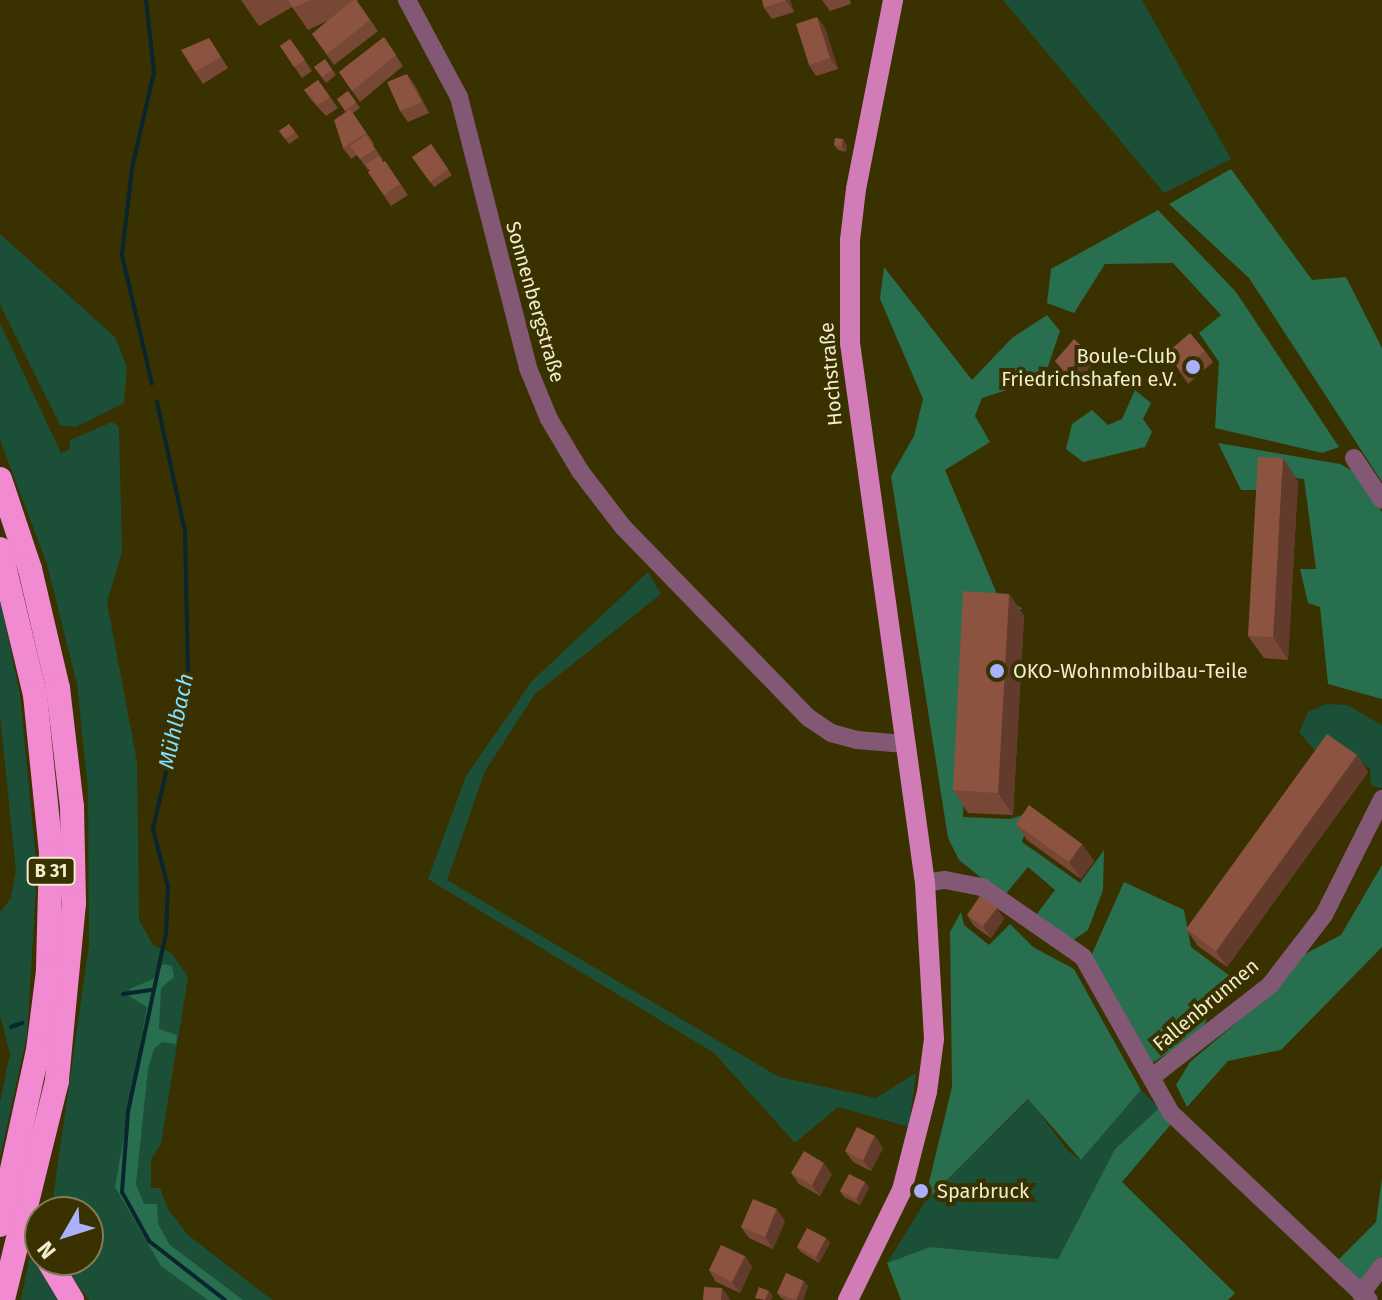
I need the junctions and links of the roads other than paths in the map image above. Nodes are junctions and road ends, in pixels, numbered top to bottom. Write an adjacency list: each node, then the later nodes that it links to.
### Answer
1 (407, 0): 7 (street, Sonnenbergstraße)
2 (893, 0): 7 (main road, Hochstraße)
3 (1354, 458): 5 (street)
4 (0, 479): 11 (highway, B 31)
5 (1382, 500)
6 (0, 549): 13 (highway, B 31)
7 (905, 744): 9 (main road)
8 (1382, 799): 10 (street, Fallenbrunnen)
9 (925, 883): 10 (street, Fallenbrunnen); 19 (main road)
10 (1152, 1077): 16 (street, Fallenbrunnen)
11 (48, 1127): 12 (highway); 17 (highway, B 31)
12 (42, 1196)
13 (0, 1225)
14 (1382, 1266): 16 (street, Fallenbrunnen)
15 (58, 1276): 18 (highway)
16 (1365, 1297)
17 (3, 1300)
18 (72, 1300)
19 (848, 1300)

